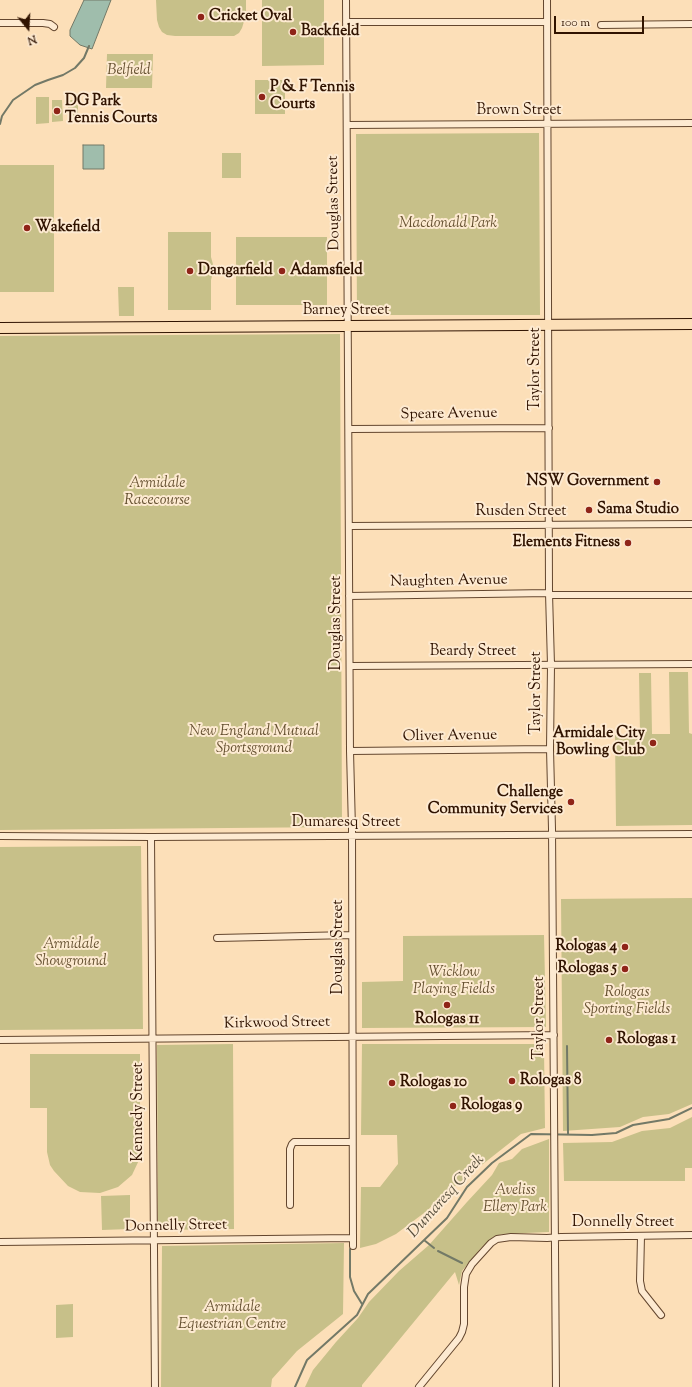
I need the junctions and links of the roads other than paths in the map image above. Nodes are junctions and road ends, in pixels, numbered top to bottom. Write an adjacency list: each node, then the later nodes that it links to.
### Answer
1 (346, 0): 3 (street, Douglas Street)
2 (547, 0): 4 (street, Taylor Street)
3 (346, 22): 4 (street); 11 (street, Douglas Street)
4 (547, 22): 10 (street, Taylor Street)
5 (0, 23): 8 (street)
6 (692, 24): 7 (street)
7 (602, 25)
8 (54, 27)
9 (692, 123): 10 (street, Brown Street)
10 (548, 124): 11 (street, Brown Street); 12 (street, Taylor Street)
11 (347, 125): 14 (street, Douglas Street)
12 (549, 324): 13 (main road, Barney Street); 14 (main road, Barney Street); 16 (street, Taylor Street)
13 (692, 324)
14 (348, 326): 15 (main road, Barney Street); 17 (street, Douglas Street)
15 (0, 328)
16 (549, 428): 17 (street, Speare Avenue); 19 (street, Taylor Street)
17 (349, 429): 20 (street, Douglas Street)
18 (692, 524): 19 (street, Rusden Street)
19 (549, 525): 20 (street, Rusden Street); 21 (street, Taylor Street)
20 (349, 526): 23 (street, Douglas Street)
21 (549, 594): 22 (street, Naughten Avenue); 23 (street, Naughten Avenue); 25 (street, Taylor Street)
22 (692, 595)
23 (350, 596): 26 (street, Douglas Street)
24 (692, 664): 25 (street, Beardy Street)
25 (551, 665): 26 (street, Beardy Street); 27 (street, Taylor Street)
26 (350, 666): 28 (street, Douglas Street)
27 (550, 750): 28 (street, Oliver Avenue); 30 (street, Taylor Street)
28 (350, 751): 32 (street, Douglas Street)
29 (692, 834): 30 (street, Dumaresq Street)
30 (552, 835): 32 (street, Dumaresq Street); 36 (street, Taylor Street)
31 (0, 836): 33 (street, Dumaresq Street)
32 (352, 836): 33 (street, Dumaresq Street); 34 (street, Douglas Street)
33 (151, 837): 38 (street, Kennedy Street)
34 (351, 935): 35 (street); 37 (street, Douglas Street)
35 (217, 938)
36 (554, 1035): 37 (street, Kirkwood Street); 44 (street, Taylor Street)
37 (353, 1036): 38 (street, Kirkwood Street); 40 (street, Douglas Street)
38 (152, 1038): 39 (street, Kirkwood Street); 46 (street, Kennedy Street)
39 (0, 1040)
40 (352, 1142): 41 (street); 45 (street, Douglas Street)
41 (290, 1205)
42 (641, 1236): 43 (street, Donnelly Street); 44 (street, Donnelly Street); 49 (street)
43 (692, 1236)
44 (555, 1237): 51 (street, Donnelly Street); 52 (street, Taylor Street)
45 (353, 1238): 46 (street, Donnelly Street); 48 (street, Douglas Street)
46 (153, 1240): 47 (street, Donnelly Street); 50 (street, Kennedy Street)
47 (0, 1242)
48 (353, 1246)
49 (661, 1315)
50 (155, 1387)
51 (419, 1387)
52 (556, 1387)

